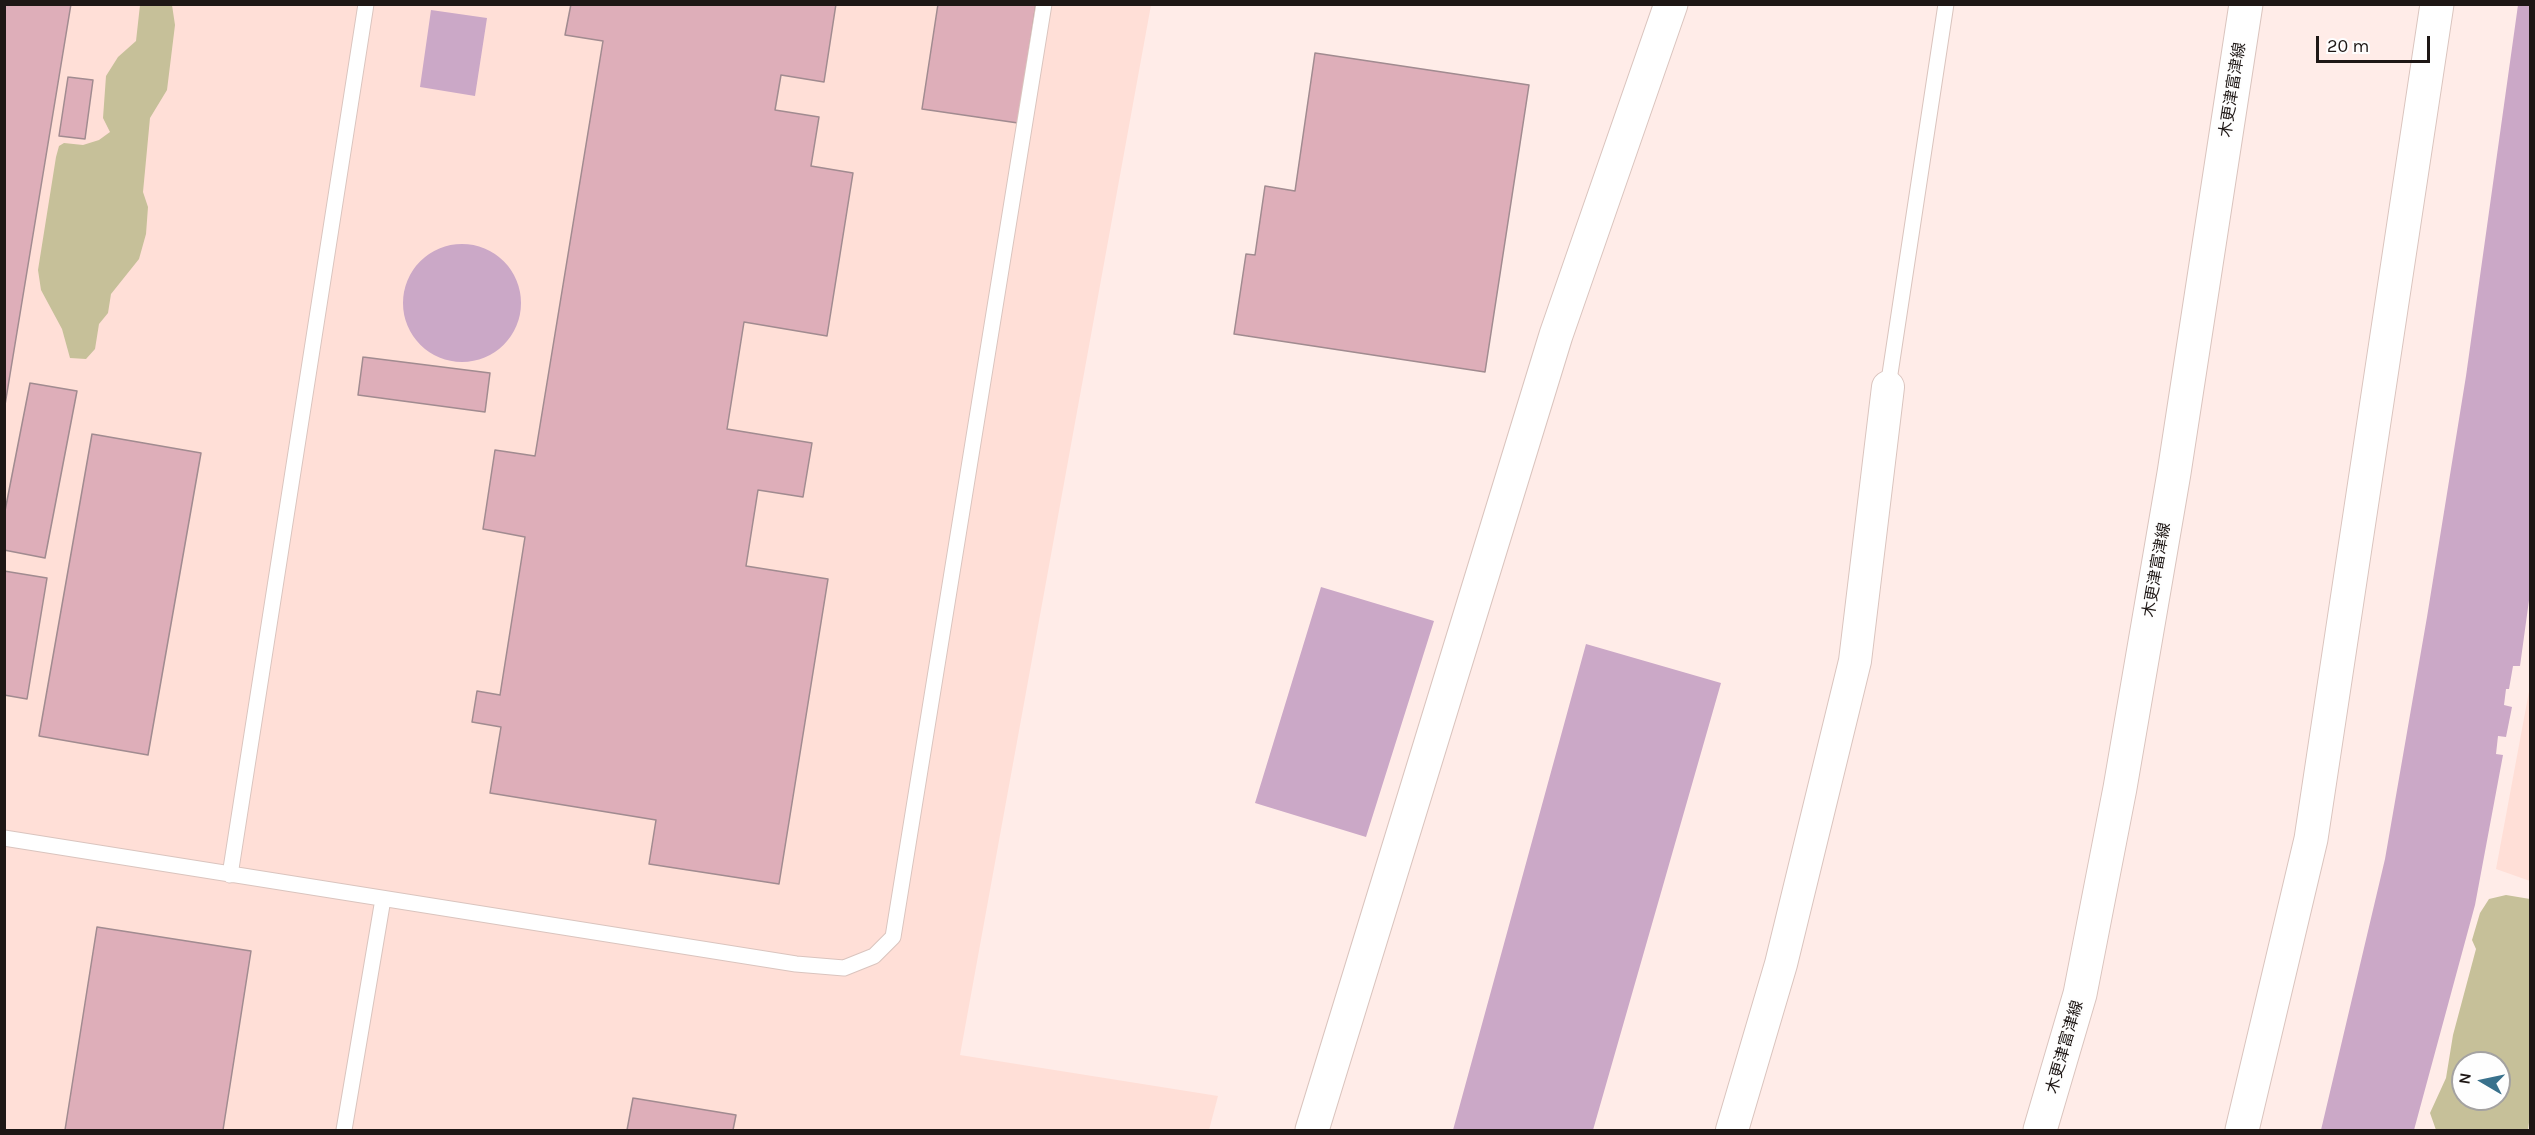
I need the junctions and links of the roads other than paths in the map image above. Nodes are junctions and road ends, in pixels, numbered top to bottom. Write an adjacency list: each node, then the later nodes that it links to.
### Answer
1 (366, 4): 9 (lane)
2 (1044, 4): 10 (lane)
3 (1671, 4): 12 (main road)
4 (1946, 4): 7 (lane)
5 (2246, 4): 14 (main road, 木更津富津線)
6 (2437, 4): 15 (main road)
7 (1888, 387): 13 (street)
8 (4, 838): 9 (lane)
9 (230, 875): 10 (lane)
10 (383, 899): 11 (lane)
11 (344, 1131)
12 (1312, 1131)
13 (1732, 1131)
14 (2040, 1131)
15 (2242, 1131)

